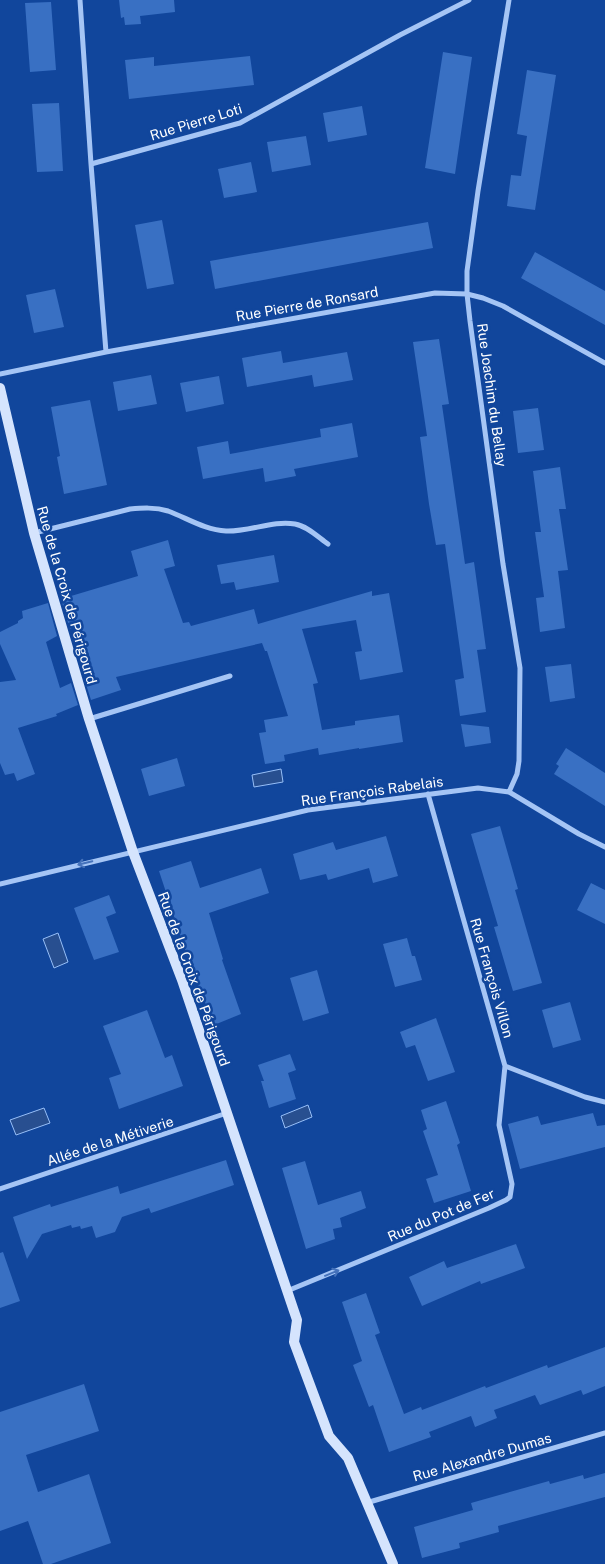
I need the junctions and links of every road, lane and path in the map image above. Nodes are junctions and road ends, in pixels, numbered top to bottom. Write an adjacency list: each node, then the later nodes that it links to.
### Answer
1 (80, 0): 4 (street)
2 (469, 0): 4 (street, Rue Pierre Loti)
3 (509, 0): 5 (street, Rue Joachim du Bellay)
4 (91, 164): 6 (street)
5 (467, 294): 6 (street, Rue Pierre de Ronsard); 7 (street, Rue Pierre de Ronsard); 14 (street, Rue Joachim du Bellay)
6 (106, 352): 8 (street, Rue Pierre de Ronsard)
7 (605, 363)
8 (0, 374)
9 (0, 388): 10 (street, Rue de la Croix de Périgourd)
10 (34, 533): 11 (street); 13 (street, Rue de la Croix de Périgourd)
11 (328, 544)
12 (230, 676): 13 (street)
13 (89, 719): 17 (street, Rue de la Croix de Périgourd)
14 (509, 792): 15 (street, Rue François Rabelais); 16 (street, Rue François Rabelais)
15 (428, 794): 17 (street, Rue François Rabelais); 19 (street, Rue François Villon)
16 (605, 847)
17 (133, 852): 18 (street, Rue François Rabelais, one-way to 18); 21 (street, Rue de la Croix de Périgourd)
18 (0, 884)
19 (505, 1066): 20 (street); 23 (street, Rue du Pot de Fer, one-way to 19)
20 (605, 1102)
21 (228, 1113): 22 (street, Allée de la Métiverie); 23 (street, Rue de la Croix de Périgourd)
22 (0, 1189)
23 (286, 1291): 25 (street, Rue de la Croix de Périgourd)
24 (605, 1433): 25 (street, Rue Alexandre Dumas)
25 (366, 1502): 26 (street, Rue de la Croix de Périgourd)
26 (393, 1564)

